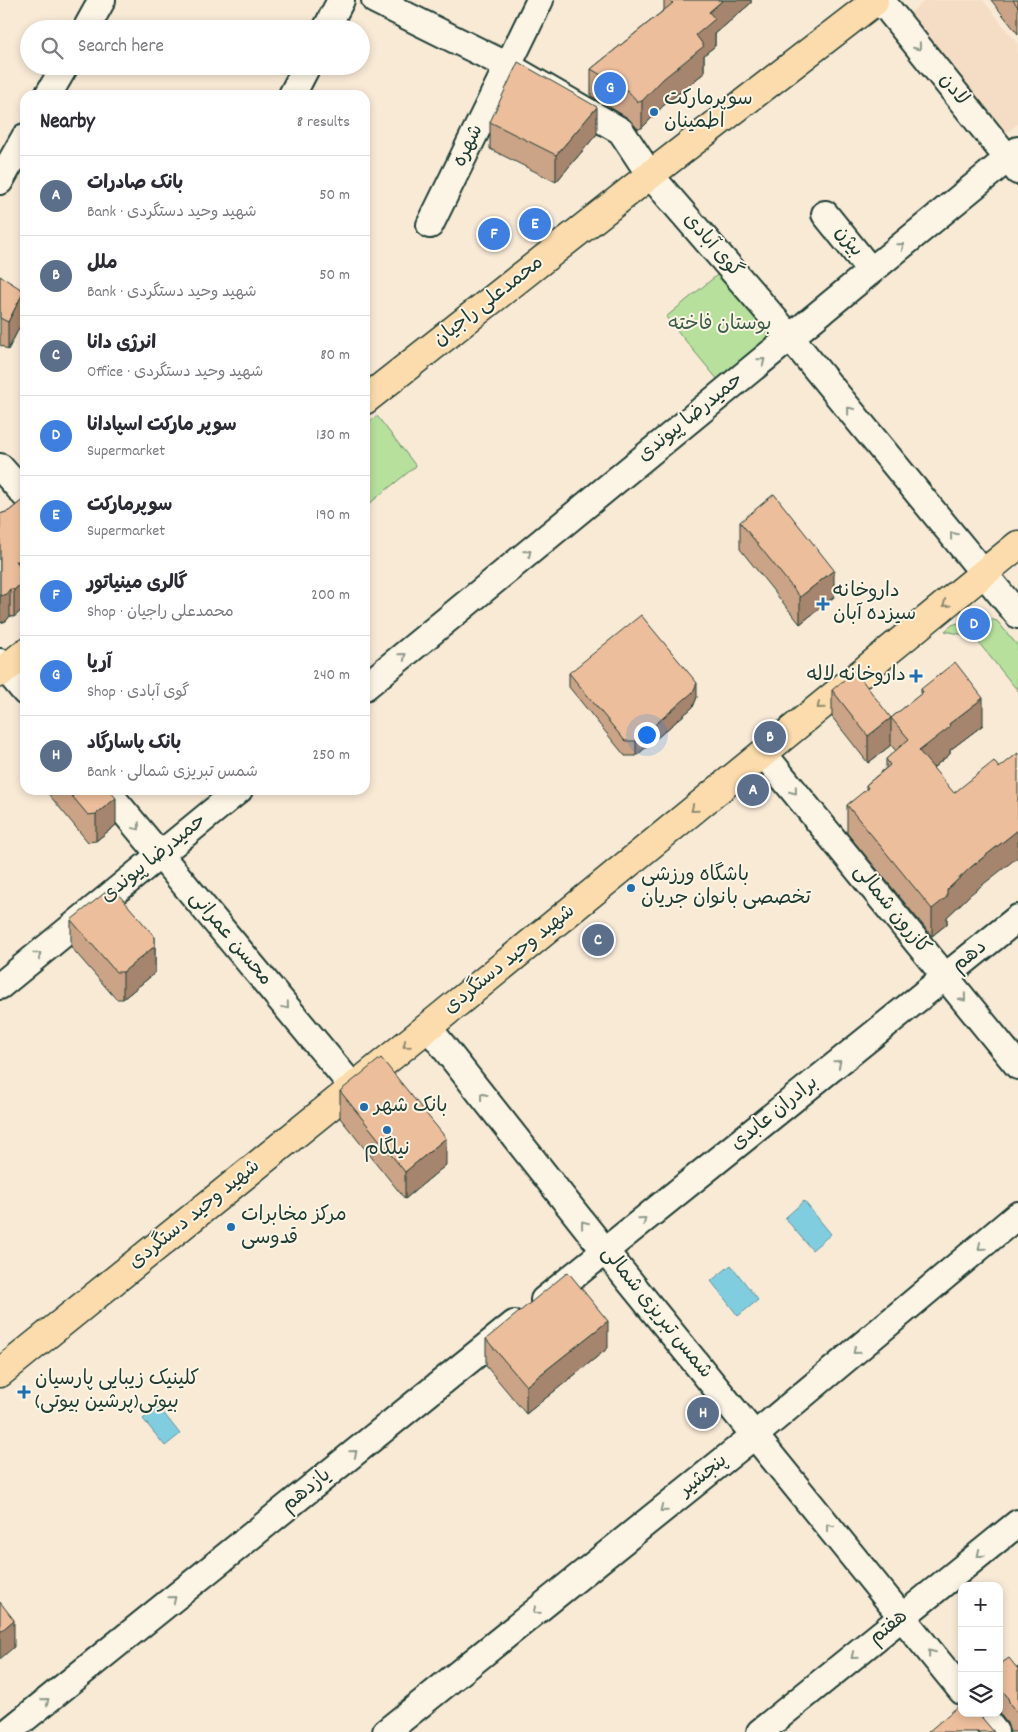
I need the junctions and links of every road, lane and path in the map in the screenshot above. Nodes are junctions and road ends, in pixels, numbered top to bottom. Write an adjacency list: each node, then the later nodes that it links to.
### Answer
1 (102, 0): 6 (street)
2 (341, 0): 7 (street)
3 (375, 0): 8 (street, گوی آبادی)
4 (540, 0): 8 (street, شهره)
5 (880, 2): 14 (street, لادن, one-way to 14); 15 (main road, محمدعلی راجیان)
6 (91, 20)
7 (331, 20)
8 (508, 66): 15 (street, گوی آبادی); 18 (street, شهره)
9 (60, 75): 11 (street)
10 (302, 75): 12 (street)
11 (51, 90)
12 (295, 90)
13 (20, 146): 16 (street)
14 (1014, 160): 19 (street, حمیدرضا پیوندی, one-way to 14)
15 (645, 168): 20 (street, گوی آبادی); 21 (main road, محمدعلی راجیان); 22 (main road, محمدعلی راجیان)
16 (0, 181)
17 (825, 214): 19 (street, بیژن)
18 (430, 225)
19 (871, 271): 20 (street, حمیدرضا پیوندی)
20 (790, 337): 26 (street, گوی آبادی, one-way to 20); 28 (street, حمیدرضا پیوندی, one-way to 20)
21 (370, 380)
22 (370, 396)
23 (0, 467): 24 (street)
24 (20, 504)
25 (1018, 545): 26 (main road, شهید وحید دستگردی)
26 (984, 573): 27 (street, گوی آبادی); 29 (main road, شهید وحید دستگردی, one-way to 29)
27 (1018, 615)
28 (370, 683)
29 (763, 753): 34 (street, کازرون شمالی, one-way to 34); 36 (main road, شهید وحید دستگردی, one-way to 36)
30 (110, 795): 32 (street, محسن عمرانی, one-way to 32)
31 (233, 795): 32 (street, حمیدرضا پیوندی)
32 (160, 855): 35 (street, حمیدرضا پیوندی, one-way to 32); 38 (street, محسن عمرانی, one-way to 38)
33 (1018, 918): 34 (street, دهم)
34 (945, 977): 37 (street, کازرون شمالی, one-way to 37); 40 (street, برادران عابدی, one-way to 34)
35 (0, 986)
36 (428, 1026): 38 (main road, شهید وحید دستگردی, one-way to 38); 40 (street, شمس تبریزی شمالی, one-way to 36)
37 (1018, 1066)
38 (353, 1087): 41 (main road, شهید وحید دستگردی)
39 (1018, 1215): 42 (street, پنجشیر, one-way to 42)
40 (605, 1251): 42 (street, شمس تبریزی شمالی); 47 (street, یازدهم, one-way to 40)
41 (4, 1363)
42 (755, 1435): 44 (street, شمس تبریزی شمالی, one-way to 42); 48 (street, پنجشیر, one-way to 48)
43 (1018, 1523): 44 (street, هفتم, one-way to 44)
44 (902, 1617): 45 (street, شمس تبریزی شمالی, one-way to 44); 49 (street, هفتم, one-way to 49)
45 (958, 1686)
46 (983, 1717): 50 (street)
47 (8, 1732)
48 (386, 1732)
49 (760, 1732)
50 (995, 1732)

